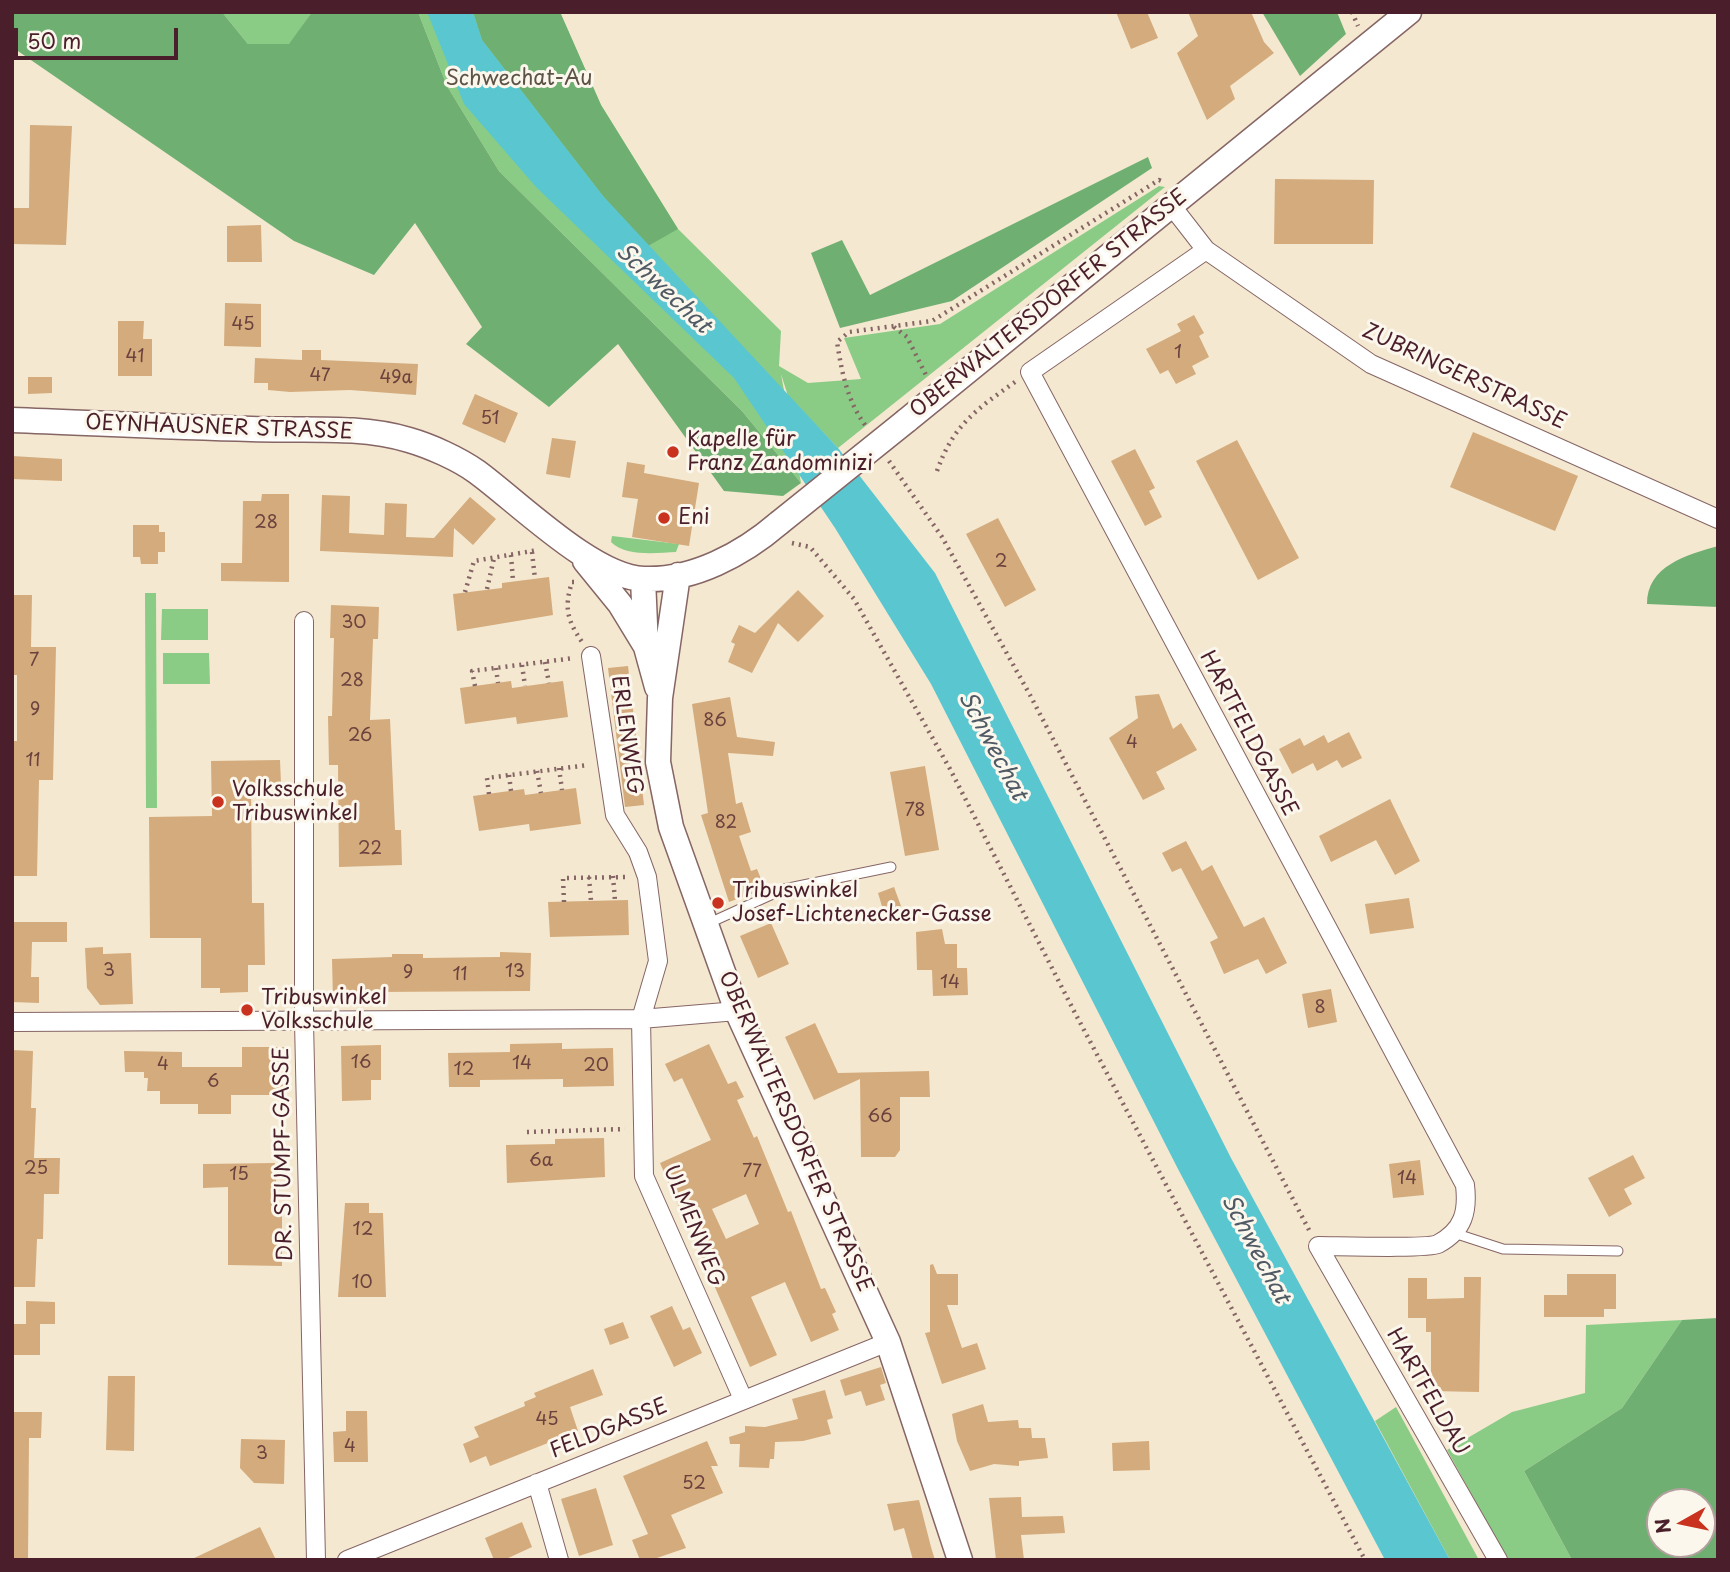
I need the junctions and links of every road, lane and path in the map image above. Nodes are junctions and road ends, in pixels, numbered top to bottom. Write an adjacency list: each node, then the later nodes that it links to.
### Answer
1 (1409, 12): 2 (street, OBERWALTERSDORFER STRASSE)
2 (1190, 190): 3 (street, OBERWALTERSDORFER STRASSE); 5 (path)
3 (1171, 205): 4 (street); 7 (street, OBERWALTERSDORFER STRASSE)
4 (1206, 250): 6 (street); 12 (street, ZUBRINGERSTRASSE)
5 (893, 327): 7 (path); 9 (path)
6 (1030, 372): 11 (path); 58 (street, HARTFELDGASSE)
7 (933, 398): 13 (street, OBERWALTERSDORFER STRASSE, bridge)
8 (12, 420): 14 (street, OEYNHAUSNER STRASSE)
9 (866, 427)
10 (881, 449): 59 (path)
11 (937, 471)
12 (1718, 519)
13 (774, 528): 18 (street, OBERWALTERSDORFER STRASSE); 68 (path)
14 (573, 547): 15 (path); 20 (street, OEYNHAUSNER STRASSE); 26 (street)
15 (532, 551): 16 (path); 19 (path)
16 (510, 555): 17 (path); 21 (path)
17 (494, 558): 23 (path); 24 (path)
18 (678, 575): 20 (street, OEYNHAUSNER STRASSE); 35 (street)
19 (535, 579)
20 (643, 579): 26 (street)
21 (513, 581)
22 (576, 583): 27 (path)
23 (487, 589)
24 (465, 592)
25 (304, 621): 55 (street, DR. STUMPF-GASSE)
26 (646, 647): 35 (street)
27 (591, 656): 28 (path); 36 (street, ERLENWEG)
28 (545, 662): 29 (path); 32 (path)
29 (522, 665): 30 (path); 34 (path)
30 (496, 668): 31 (path); 33 (path)
31 (498, 683)
32 (549, 683)
33 (475, 686)
34 (525, 686)
35 (660, 698): 51 (street, OBERWALTERSDORFER STRASSE)
36 (607, 762): 37 (path); 47 (street, ERLENWEG)
37 (559, 768): 38 (path); 40 (path)
38 (537, 771): 39 (path); 42 (path)
39 (509, 775): 41 (path); 43 (path)
40 (562, 790)
41 (511, 791)
42 (541, 793)
43 (489, 794)
44 (891, 867): 51 (lane)
45 (613, 876): 46 (path); 47 (path); 49 (path)
46 (589, 877): 48 (path); 50 (path)
47 (647, 877): 53 (street, ERLENWEG)
48 (591, 901)
49 (615, 901)
50 (564, 902)
51 (707, 924): 52 (street, OBERWALTERSDORFER STRASSE)
52 (737, 1011): 53 (street); 61 (street, OBERWALTERSDORFER STRASSE)
53 (641, 1020): 55 (street); 56 (street, ULMENWEG)
54 (12, 1022): 55 (street)
55 (304, 1022): 64 (street, DR. STUMPF-GASSE)
56 (643, 1129): 57 (path); 62 (street, ULMENWEG)
57 (527, 1132)
58 (1454, 1233): 59 (street); 60 (lane)
59 (1318, 1247): 69 (street, HARTFELDAU)
60 (1618, 1251)
61 (888, 1342): 62 (street, FELDGASSE); 67 (street, OBERWALTERSDORFER STRASSE)
62 (743, 1399): 63 (street, FELDGASSE)
63 (537, 1483): 65 (street, FELDGASSE); 66 (street)
64 (316, 1560)
65 (347, 1560)
66 (559, 1560)
67 (960, 1560)
68 (1365, 1560)
69 (1498, 1560)

